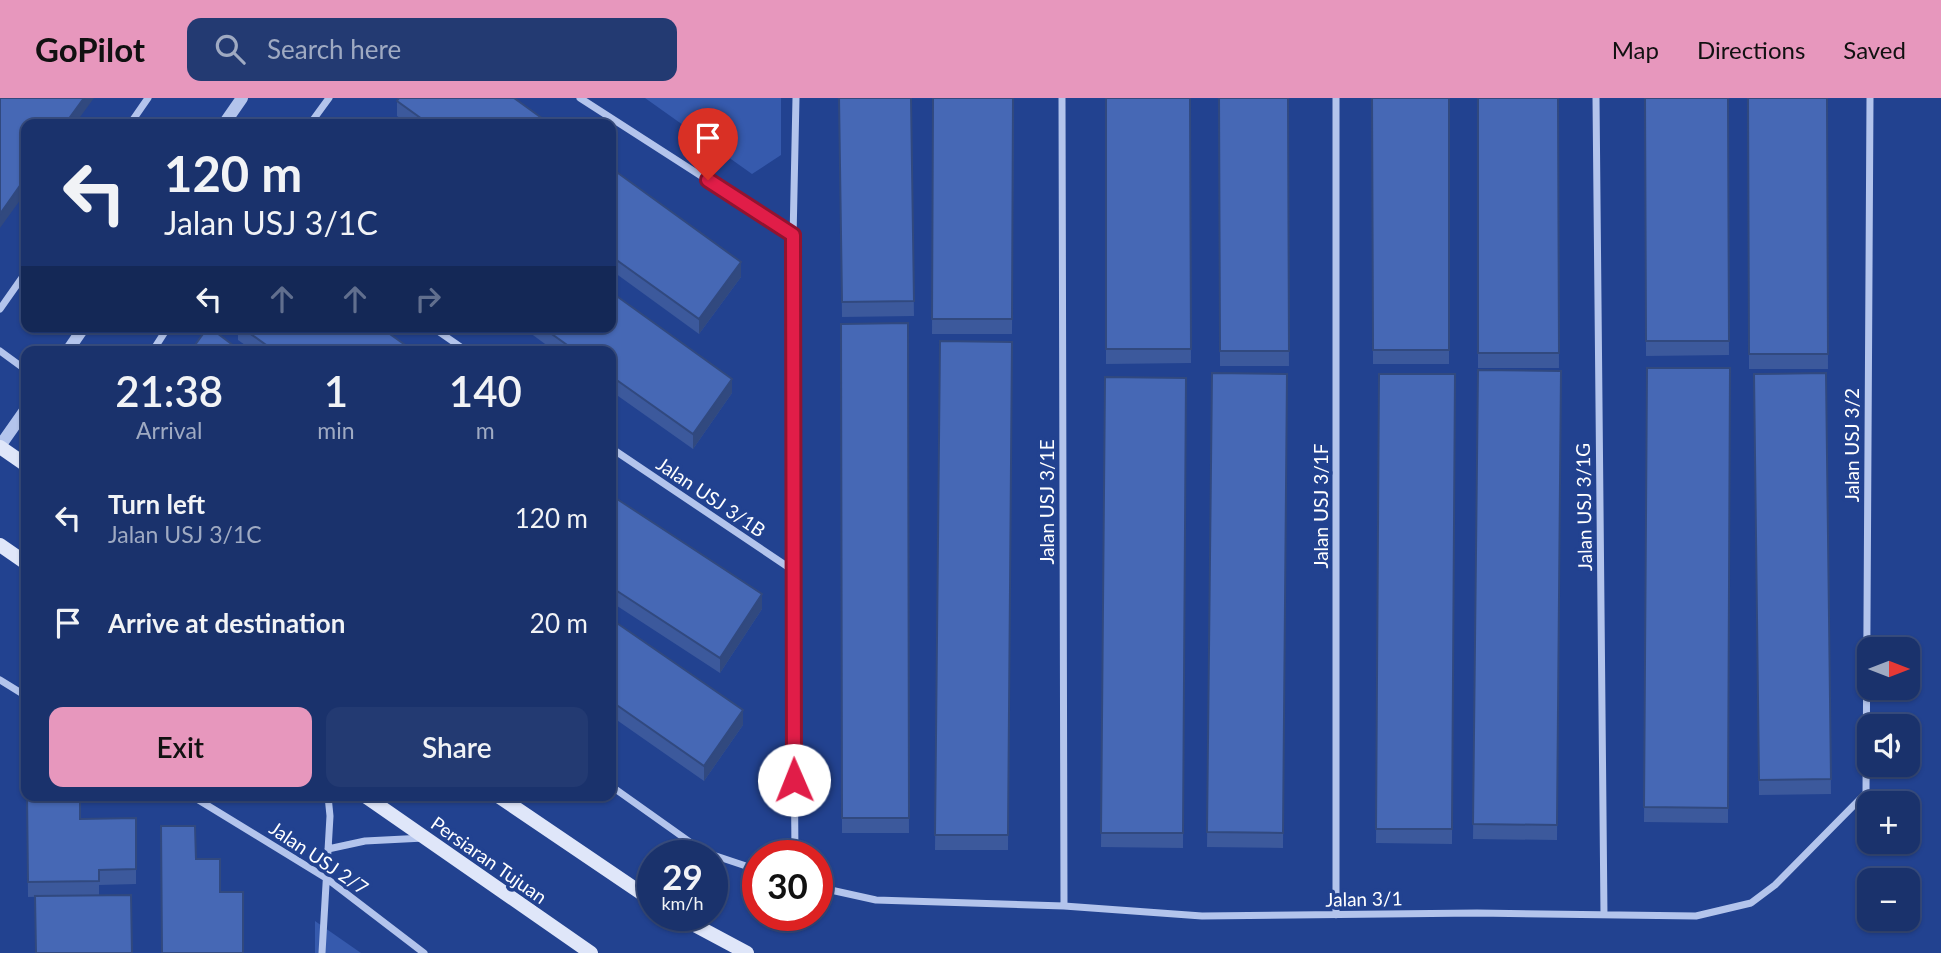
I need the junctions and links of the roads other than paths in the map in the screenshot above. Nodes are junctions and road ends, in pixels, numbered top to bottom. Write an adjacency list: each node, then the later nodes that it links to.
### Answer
1 (148, 98): 10 (street)
2 (242, 98): 11 (street)
3 (329, 98): 12 (street)
4 (580, 98): 13 (street)
5 (796, 98): 15 (street)
6 (1062, 98): 45 (street, Jalan USJ 3/1E)
7 (1336, 98): 46 (street, Jalan USJ 3/1F)
8 (1596, 98): 47 (street, Jalan USJ 3/1G)
9 (1870, 98): 32 (street, Jalan USJ 3/2)
10 (133, 119)
11 (227, 119)
12 (314, 119)
13 (613, 119)
14 (616, 121): 15 (street)
15 (793, 235): 28 (street)
16 (21, 279): 17 (street)
17 (0, 309)
18 (441, 333): 19 (street)
19 (459, 346)
20 (0, 351): 21 (street)
21 (21, 366)
22 (21, 417): 23 (street)
23 (0, 447): 25 (main road)
24 (616, 451): 28 (street, Jalan USJ 3/1B)
25 (21, 462)
26 (0, 545): 27 (main road)
27 (21, 560)
28 (793, 571): 39 (street)
29 (0, 680): 30 (street)
30 (21, 693)
31 (616, 790): 41 (street)
32 (1866, 791)
33 (200, 801): 42 (street, Jalan USJ 2/7)
34 (328, 801): 40 (street)
35 (372, 801): 38 (main road, Persiaran Tujuan)
36 (505, 801): 43 (main road)
37 (1857, 802): 47 (street, Jalan 3/1)
38 (425, 838): 40 (street); 51 (main road, Persiaran Tujuan)
39 (795, 840)
40 (328, 849): 42 (street)
41 (742, 865)
42 (326, 878): 49 (street); 50 (street, Jalan USJ 2/7)
43 (637, 890)
44 (833, 891): 45 (street, Jalan 3/1)
45 (1064, 906): 46 (street, Jalan 3/1)
46 (1336, 915): 47 (street, Jalan 3/1)
47 (1604, 915)
48 (706, 931): 52 (main road)
49 (322, 953)
50 (424, 953)
51 (591, 953)
52 (747, 953)

